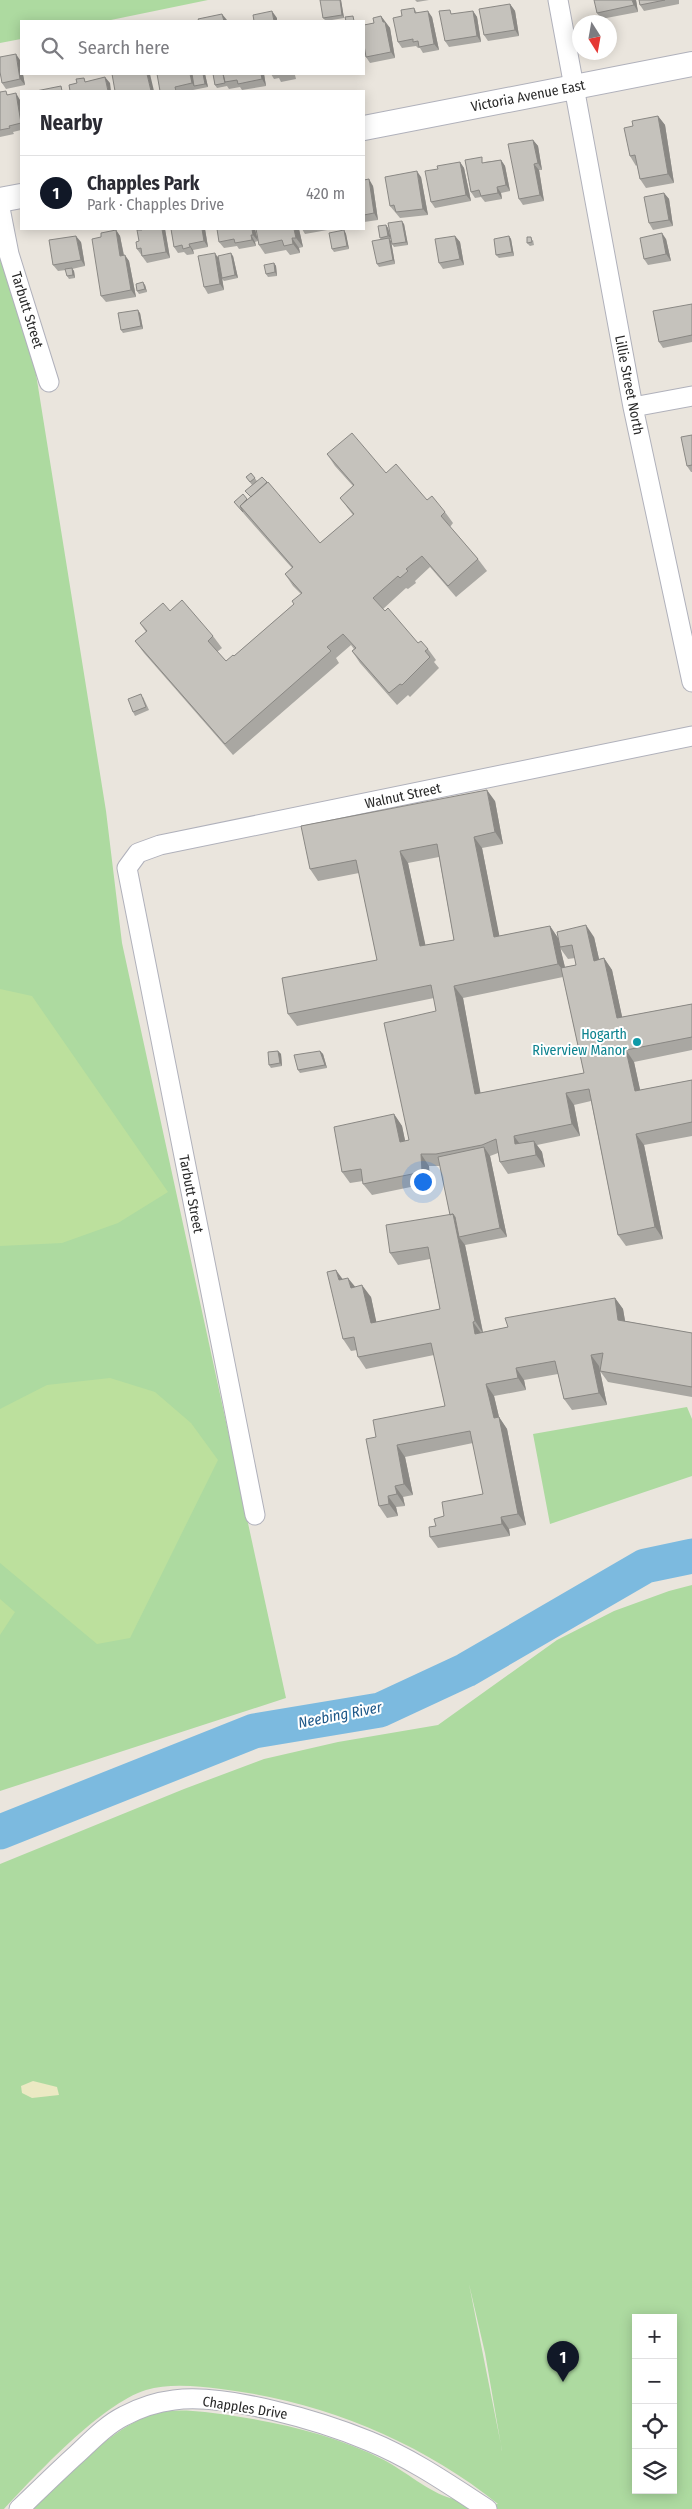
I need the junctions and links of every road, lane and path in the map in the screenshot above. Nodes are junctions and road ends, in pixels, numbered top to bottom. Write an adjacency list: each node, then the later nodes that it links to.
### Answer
1 (558, 0): 3 (street, Lillie Street North)
2 (692, 64): 3 (street, Victoria Avenue East)
3 (574, 87): 4 (street, Victoria Avenue East); 10 (street, Lillie Street North)
4 (365, 128)
5 (20, 196): 6 (street)
6 (0, 200)
7 (0, 208): 8 (street, Tarbutt Street)
8 (49, 382)
9 (692, 396): 10 (street)
10 (633, 407): 11 (street, Lillie Street North)
11 (692, 682)
12 (692, 736): 13 (street, Walnut Street)
13 (128, 874): 14 (street, Tarbutt Street)
14 (255, 1515)
15 (19, 2509): 16 (street, Chapples Drive)
16 (488, 2509)

